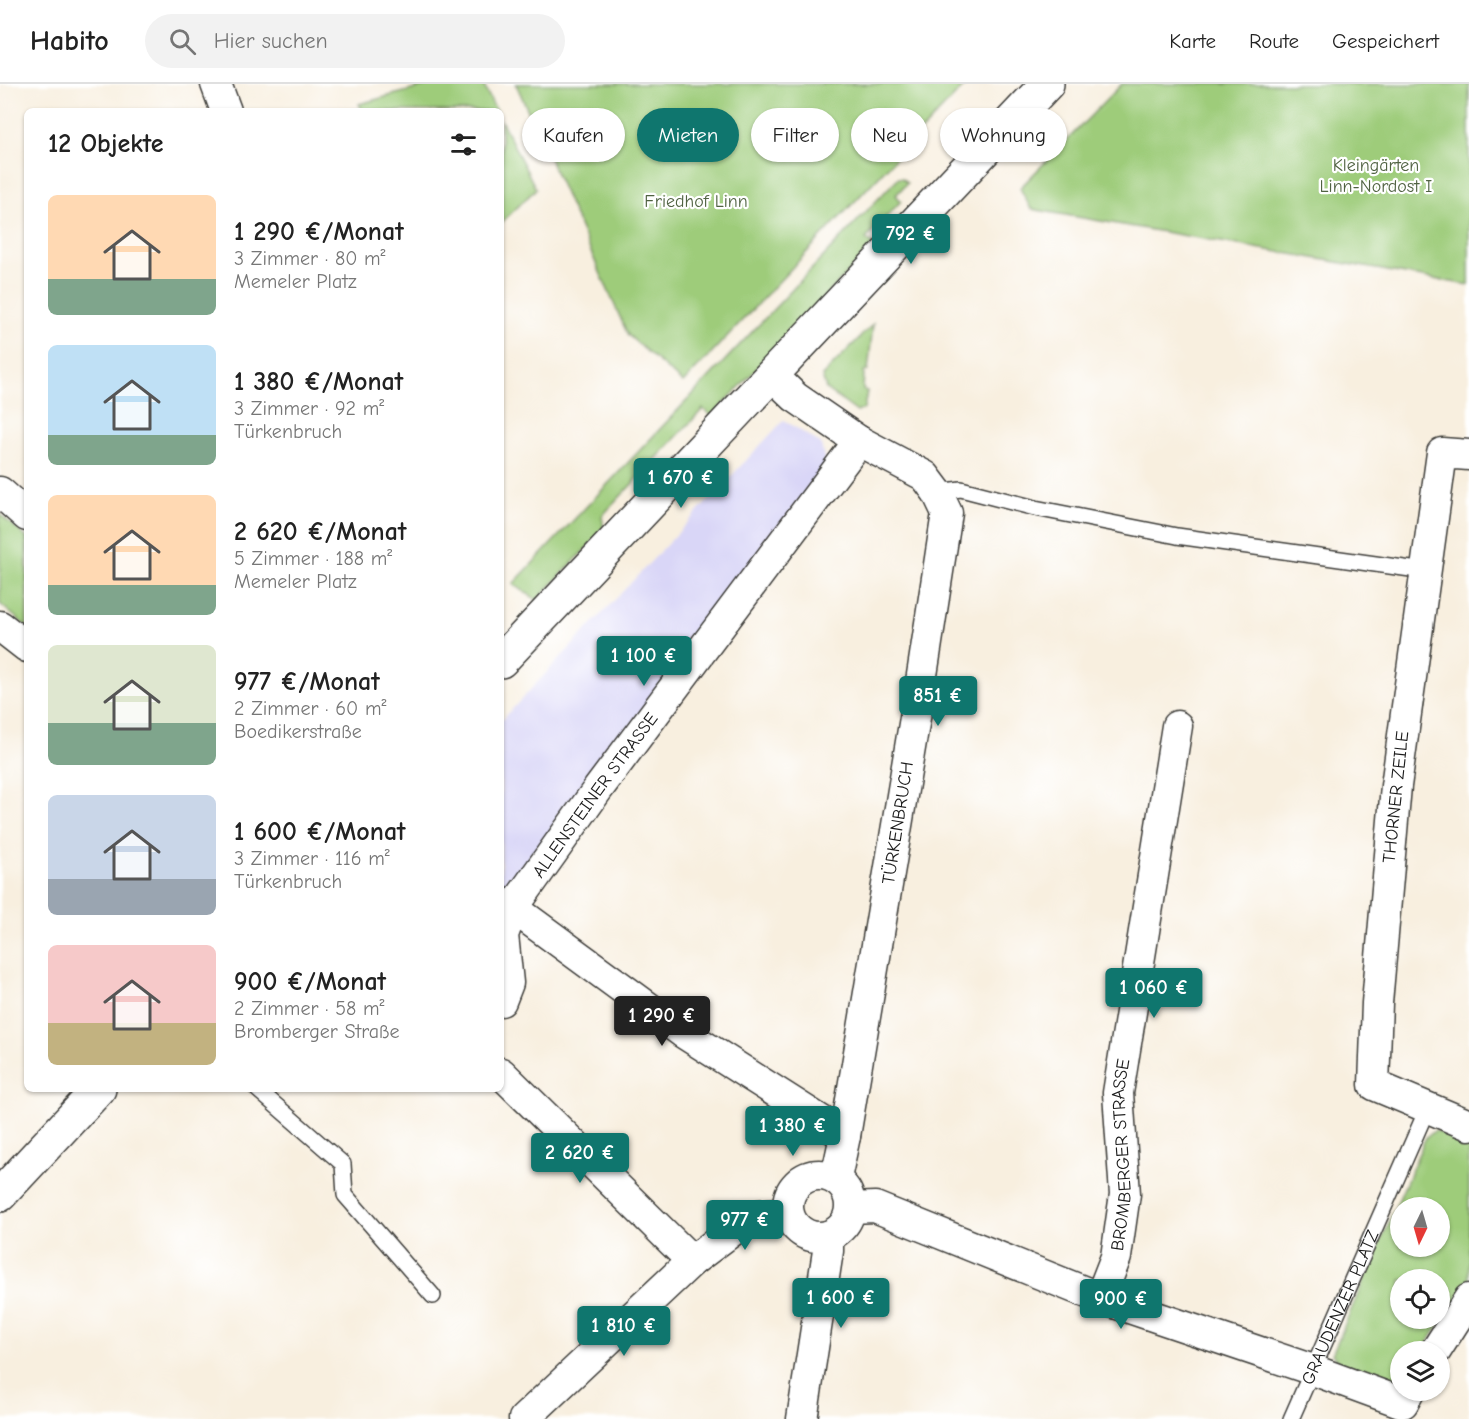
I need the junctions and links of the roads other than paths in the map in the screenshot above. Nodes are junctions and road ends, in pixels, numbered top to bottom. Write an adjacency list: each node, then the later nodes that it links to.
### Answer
1 (216, 84): 3 (street)
2 (1047, 84): 4 (street)
3 (225, 108)
4 (772, 375): 5 (street, TÜRKENBRUCH); 13 (street)
5 (859, 441): 8 (street, TÜRKENBRUCH); 15 (street, ALLENSTEINER STRASSE)
6 (1456, 454): 10 (street, THORNER ZEILE)
7 (0, 492): 9 (street)
8 (937, 492): 10 (lane); 24 (street, TÜRKENBRUCH)
9 (24, 513)
10 (1425, 571): 22 (street, THORNER ZEILE)
11 (0, 626): 12 (street)
12 (24, 645)
13 (504, 658)
14 (1177, 726): 32 (street, BROMBERGER STRASSE)
15 (513, 908): 16 (street, ALLENSTEINER STRASSE); 24 (street)
16 (504, 932)
17 (504, 958): 18 (street, ALLENSTEINER STRASSE)
18 (504, 993)
19 (504, 1076): 30 (street)
20 (96, 1092): 26 (street)
21 (260, 1092): 31 (lane)
22 (1428, 1107): 23 (street); 35 (lane, GRAUDENZER PLATZ)
23 (1469, 1125)
24 (845, 1136): 25 (street, TÜRKENBRUCH)
25 (836, 1179): 27 (street); 28 (street)
26 (0, 1195)
27 (851, 1208): 29 (street); 32 (street)
28 (788, 1212): 29 (street); 30 (street)
29 (828, 1236): 38 (street)
30 (692, 1261): 37 (street)
31 (433, 1296)
32 (1100, 1298): 35 (street)
33 (1469, 1299): 34 (street)
34 (1442, 1341)
35 (1313, 1370): 36 (street); 39 (lane, GRAUDENZER PLATZ)
36 (1390, 1392)
37 (524, 1419)
38 (802, 1419)
39 (1291, 1419)

